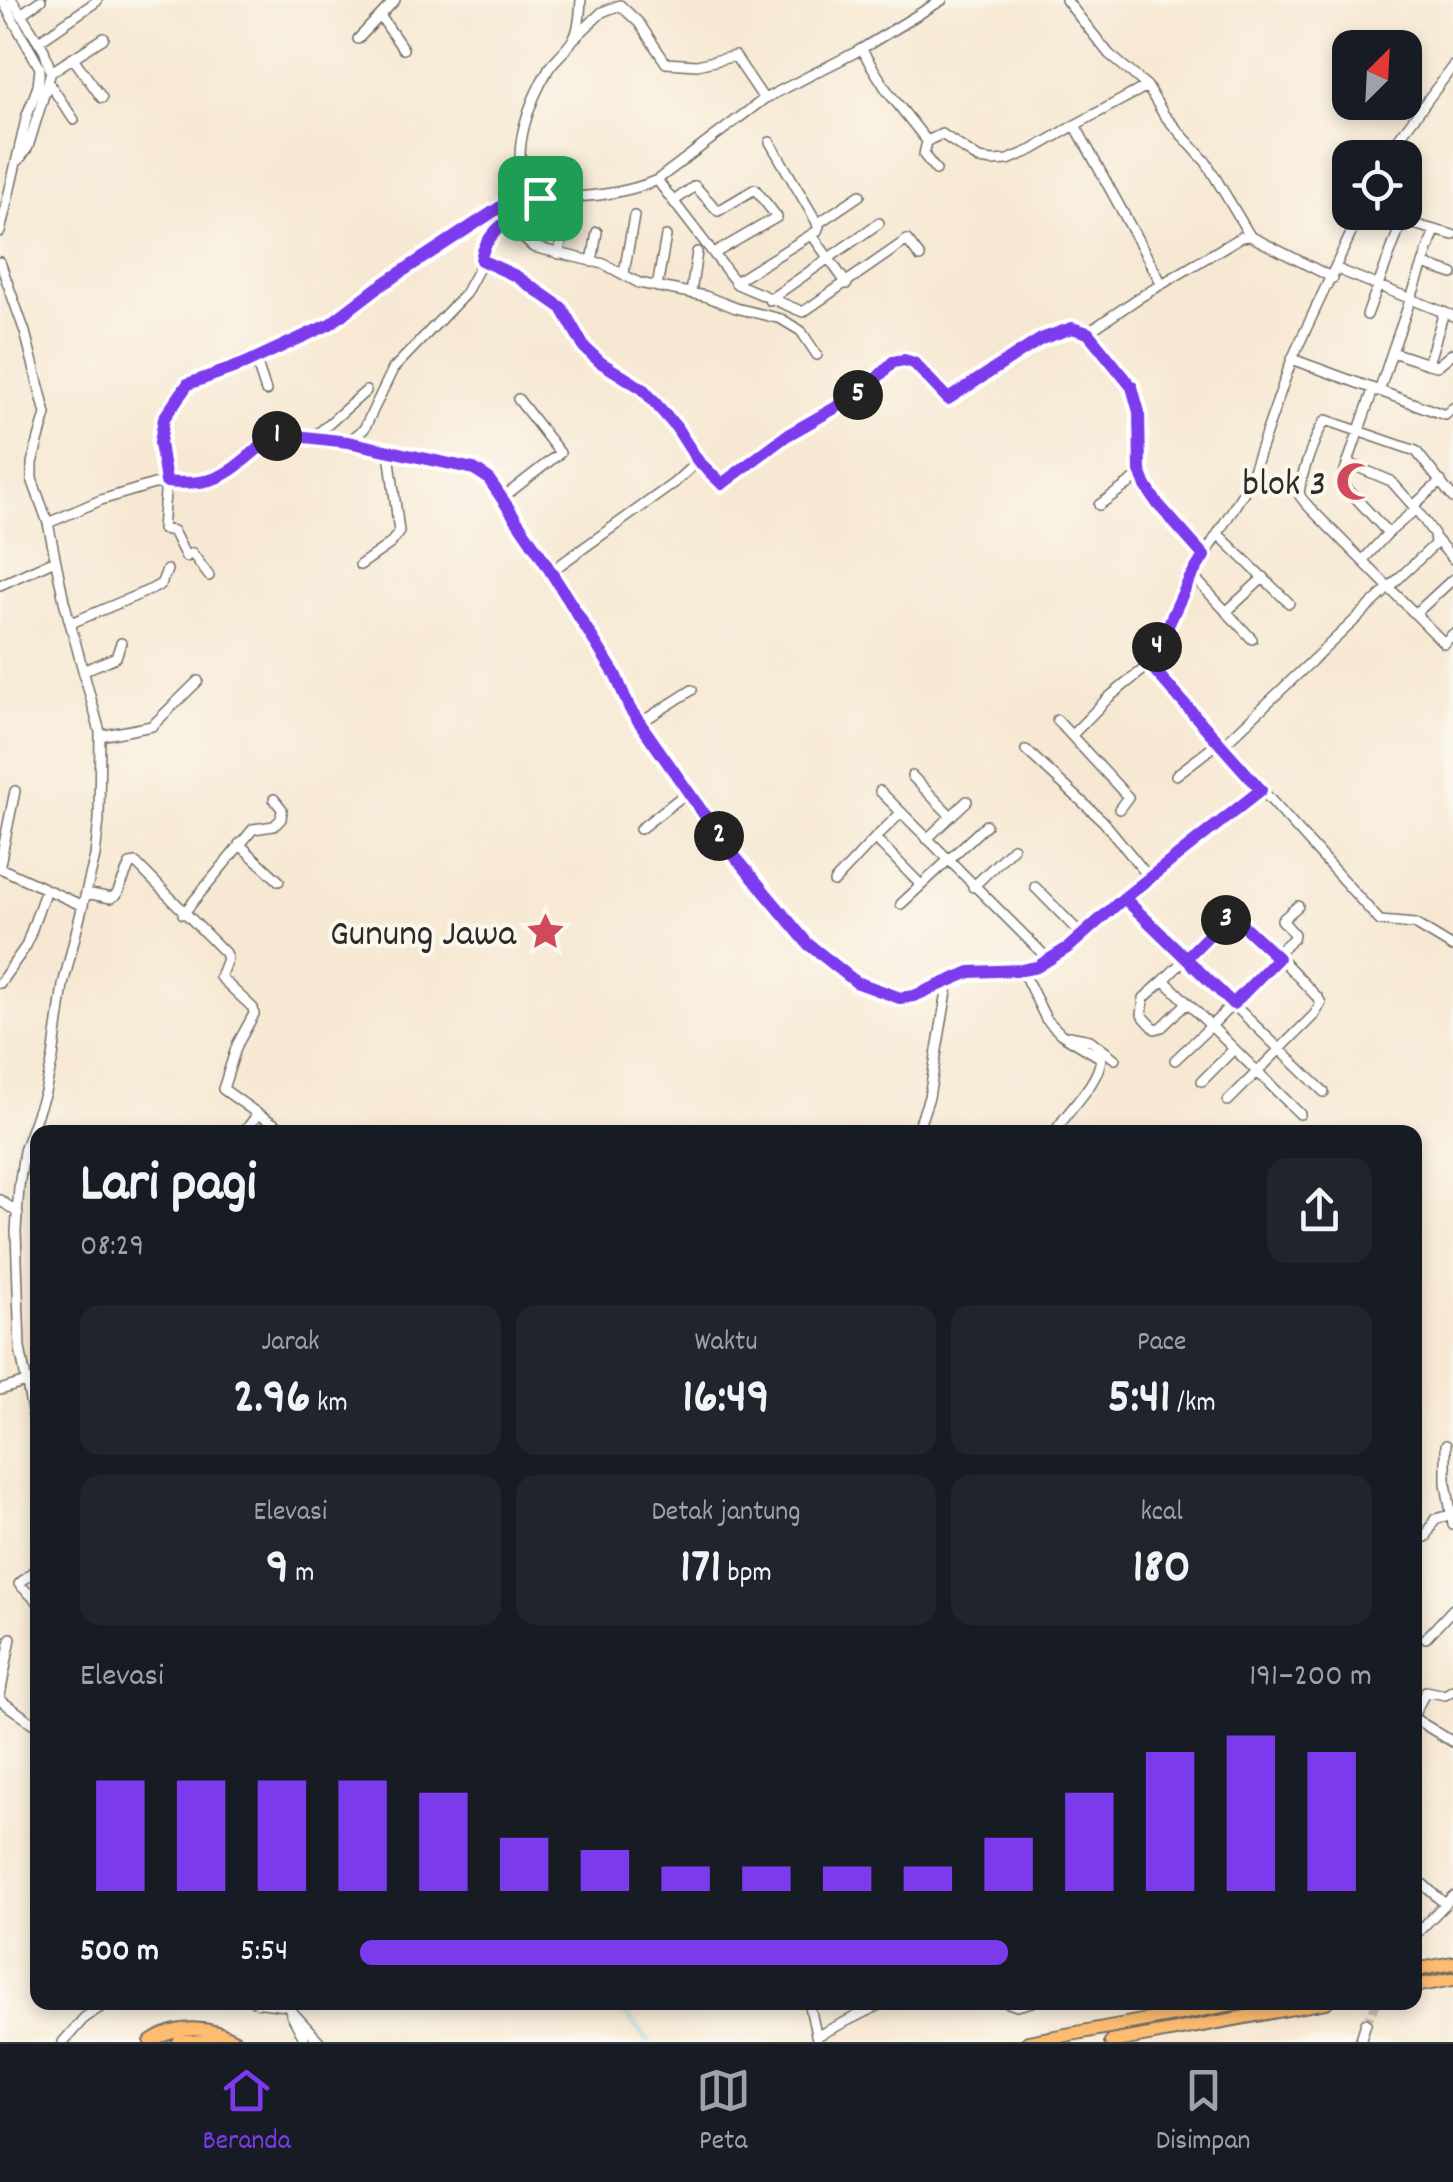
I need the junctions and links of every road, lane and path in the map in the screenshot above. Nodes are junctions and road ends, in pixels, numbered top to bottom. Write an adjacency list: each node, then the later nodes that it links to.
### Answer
1 (2, 0): 28 (street)
2 (12, 0): 9 (street)
3 (41, 0): 9 (street)
4 (394, 0): 10 (street)
5 (581, 0): 12 (street)
6 (942, 0): 15 (street)
7 (1066, 0): 20 (street)
8 (97, 1): 14 (street)
9 (21, 14): 14 (street)
10 (381, 17): 13 (street); 16 (street)
11 (104, 38): 17 (street)
12 (575, 38): 22 (street); 32 (street)
13 (358, 39)
14 (39, 41): 19 (street)
15 (862, 49): 22 (street); 27 (street)
16 (403, 50)
17 (73, 58): 19 (street); 21 (street)
18 (1453, 66): 25 (street)
19 (50, 77): 23 (street); 28 (street)
20 (1147, 86): 24 (street); 49 (street)
21 (102, 98)
22 (764, 99): 30 (street)
23 (74, 120)
24 (1075, 125): 27 (street); 64 (street)
25 (1396, 140)
26 (770, 142): 40 (street)
27 (928, 142): 29 (street)
28 (15, 166): 33 (street)
29 (936, 170)
30 (657, 180): 35 (street); 36 (street)
31 (0, 185): 33 (street)
32 (525, 186): 35 (street); 76 (street)
33 (10, 191): 44 (street)
34 (860, 195): 40 (street)
35 (540, 198): 38 (street)
36 (674, 201): 51 (street); 51 (street)
37 (634, 216): 59 (street)
38 (506, 223): 52 (street); 55 (street)
39 (878, 223): 54 (street)
40 (817, 224): 47 (street)
41 (562, 229): 52 (street)
42 (1353, 230): 60 (street)
43 (1435, 230): 46 (street); 58 (street); 66 (street)
44 (0, 232)
45 (596, 232): 57 (street)
46 (1453, 234)
47 (812, 235): 54 (street); 62 (street)
48 (666, 236): 65 (street)
49 (1250, 236): 60 (street); 64 (street)
50 (697, 252): 67 (street)
51 (716, 253): 62 (street)
52 (559, 254): 57 (street)
53 (920, 257): 63 (street)
54 (828, 258): 63 (street); 69 (street)
55 (481, 260): 87 (street); 89 (street)
56 (0, 262): 98 (street)
57 (592, 262): 59 (street)
58 (1423, 264): 61 (street); 68 (street)
59 (624, 273): 65 (street)
60 (1335, 273): 66 (street); 77 (street)
61 (1453, 274)
62 (735, 282): 69 (street)
63 (847, 284): 69 (street)
64 (1162, 284): 72 (street)
65 (657, 286): 67 (street)
66 (1378, 286): 68 (street); 71 (street)
67 (691, 293): 75 (street)
68 (1412, 298): 70 (street); 73 (street)
69 (770, 300)
70 (1449, 314): 78 (street)
71 (1367, 315)
72 (1088, 333): 89 (street); 91 (street)
73 (1392, 352): 78 (street); 81 (street)
74 (1453, 353): 78 (street)
75 (818, 355)
76 (254, 358): 79 (street); 93 (street)
77 (1292, 359): 81 (street); 100 (street)
78 (1428, 364)
79 (266, 391)
80 (366, 391): 86 (street)
81 (1376, 391): 83 (street); 85 (street)
82 (518, 400): 94 (street)
83 (1449, 411): 84 (street)
84 (1453, 425)
85 (1360, 429): 90 (street); 92 (street); 105 (street)
86 (314, 437): 87 (street); 93 (street)
87 (348, 442): 88 (street)
88 (390, 452): 94 (street); 106 (street)
89 (698, 461): 108 (street)
90 (1348, 463): 97 (street); 99 (street)
91 (1141, 475): 96 (street); 102 (street)
92 (1440, 481): 95 (street); 97 (street)
93 (166, 482): 98 (street); 110 (street)
94 (501, 498): 108 (street)
95 (1453, 498)
96 (1099, 505)
97 (1414, 507): 99 (street); 101 (street)
98 (48, 523): 104 (street)
99 (1388, 533): 105 (street)
100 (1219, 536): 102 (street); 111 (street)
101 (1436, 539): 103 (street); 114 (street)
102 (1204, 556): 109 (street)
103 (1453, 559)
104 (55, 560): 113 (street); 118 (street)
105 (1363, 560): 114 (street)
106 (360, 564)
107 (167, 570): 118 (street)
108 (550, 572): 129 (street)
109 (1192, 575): 116 (street); 124 (street)
110 (209, 576)
111 (1264, 577): 115 (street); 116 (street)
112 (1453, 579): 117 (street)
113 (0, 585)
114 (1388, 587): 117 (street); 132 (street)
115 (1289, 603)
116 (1226, 612): 120 (street)
117 (1415, 614): 122 (street)
118 (71, 623): 125 (street)
119 (1453, 634): 122 (street)
120 (1252, 638)
121 (121, 643): 125 (street)
122 (1444, 643): 123 (street)
123 (1453, 652)
124 (1150, 665): 130 (street); 132 (street)
125 (85, 670): 131 (street)
126 (198, 681): 131 (street)
127 (692, 690): 129 (street)
128 (1057, 720): 130 (street)
129 (640, 724): 138 (street)
130 (1072, 734): 142 (street)
131 (100, 736): 160 (street)
132 (1219, 745): 134 (street); 136 (street)
133 (1026, 750): 153 (street)
134 (1176, 775)
135 (912, 776): 144 (street)
136 (1261, 790): 153 (street); 167 (street)
137 (16, 791): 152 (street)
138 (688, 791): 146 (street); 172 (street)
139 (880, 791): 143 (street)
140 (274, 799): 149 (street)
141 (967, 801): 144 (street)
142 (1118, 810)
143 (901, 813): 147 (street); 148 (street)
144 (951, 816): 148 (street)
145 (986, 825): 151 (street)
146 (640, 829)
147 (875, 838): 155 (street); 156 (street)
148 (927, 839): 151 (street)
149 (239, 844): 154 (street); 165 (street)
150 (1013, 848): 157 (street)
151 (948, 860): 156 (street); 157 (street)
152 (0, 866): 159 (street)
153 (1148, 876): 161 (street)
154 (279, 880)
155 (834, 882)
156 (921, 885): 162 (street)
157 (974, 887): 170 (street)
158 (1035, 887): 166 (street)
159 (46, 889): 163 (street); 174 (street)
160 (86, 893): 163 (street); 165 (street)
161 (1124, 898): 166 (street); 168 (street)
162 (901, 904)
163 (83, 906): 189 (street)
164 (1298, 906): 169 (street)
165 (184, 914): 187 (street)
166 (1082, 935): 170 (street)
167 (1453, 947)
168 (1186, 958): 169 (street); 173 (street); 176 (street)
169 (1278, 958): 176 (street); 180 (street)
170 (1048, 959): 171 (street)
171 (1022, 970): 172 (street); 178 (street)
172 (949, 980): 192 (street)
173 (1164, 980): 175 (street); 175 (street)
174 (0, 982)
175 (1188, 1003): 177 (street)
176 (1233, 1004): 177 (street); 180 (street)
177 (1211, 1026): 179 (street); 182 (street)
178 (1061, 1034): 181 (street); 193 (street)
179 (1234, 1048): 183 (street); 184 (street)
180 (1280, 1048): 183 (street); 185 (street)
181 (1116, 1059)
182 (1175, 1060)
183 (1258, 1072): 186 (street); 188 (street)
184 (1202, 1080)
185 (1324, 1092)
186 (1228, 1101)
187 (258, 1114): 190 (street); 191 (street)
188 (1300, 1114)
189 (33, 1125)
190 (249, 1125)
191 (276, 1125)
192 (920, 1125)
193 (1060, 1125)
194 (30, 1134): 196 (street)
195 (0, 1200): 196 (street)
196 (18, 1213): 197 (street)
197 (26, 1382): 198 (street); 199 (street)
198 (0, 1390)
199 (30, 1402)
200 (1446, 1445): 201 (street)
201 (1452, 1520): 202 (street)
202 (1426, 1537)
203 (30, 1574): 204 (street)
204 (30, 1594)
205 (1453, 1609): 207 (street)
206 (11, 1638): 209 (street)
207 (1426, 1638)
208 (1453, 1690): 210 (street)
209 (0, 1697): 211 (street)
210 (1422, 1702)
211 (30, 1721)
212 (1422, 1723): 213 (street)
213 (1453, 1742)
214 (1422, 1883): 215 (street)
215 (1449, 1900): 216 (street)
216 (1422, 1928)
217 (1453, 1963): 218 (highway)
218 (1422, 1969)
219 (1453, 1979): 220 (highway)
220 (1422, 1985)
221 (96, 2010): 230 (street)
222 (290, 2010): 235 (street)
223 (292, 2010): 236 (street)
224 (811, 2010): 229 (street)
225 (871, 2010): 229 (street)
226 (1201, 2010): 237 (highway)
227 (1283, 2010): 238 (highway)
228 (1366, 2023): 239 (street)
229 (818, 2039)
230 (63, 2042)
231 (151, 2042): 234 (highway)
232 (179, 2042): 233 (highway)
233 (212, 2042)
234 (237, 2042)
235 (306, 2042)
236 (320, 2042)
237 (1028, 2042)
238 (1111, 2042)
239 (1360, 2042)

